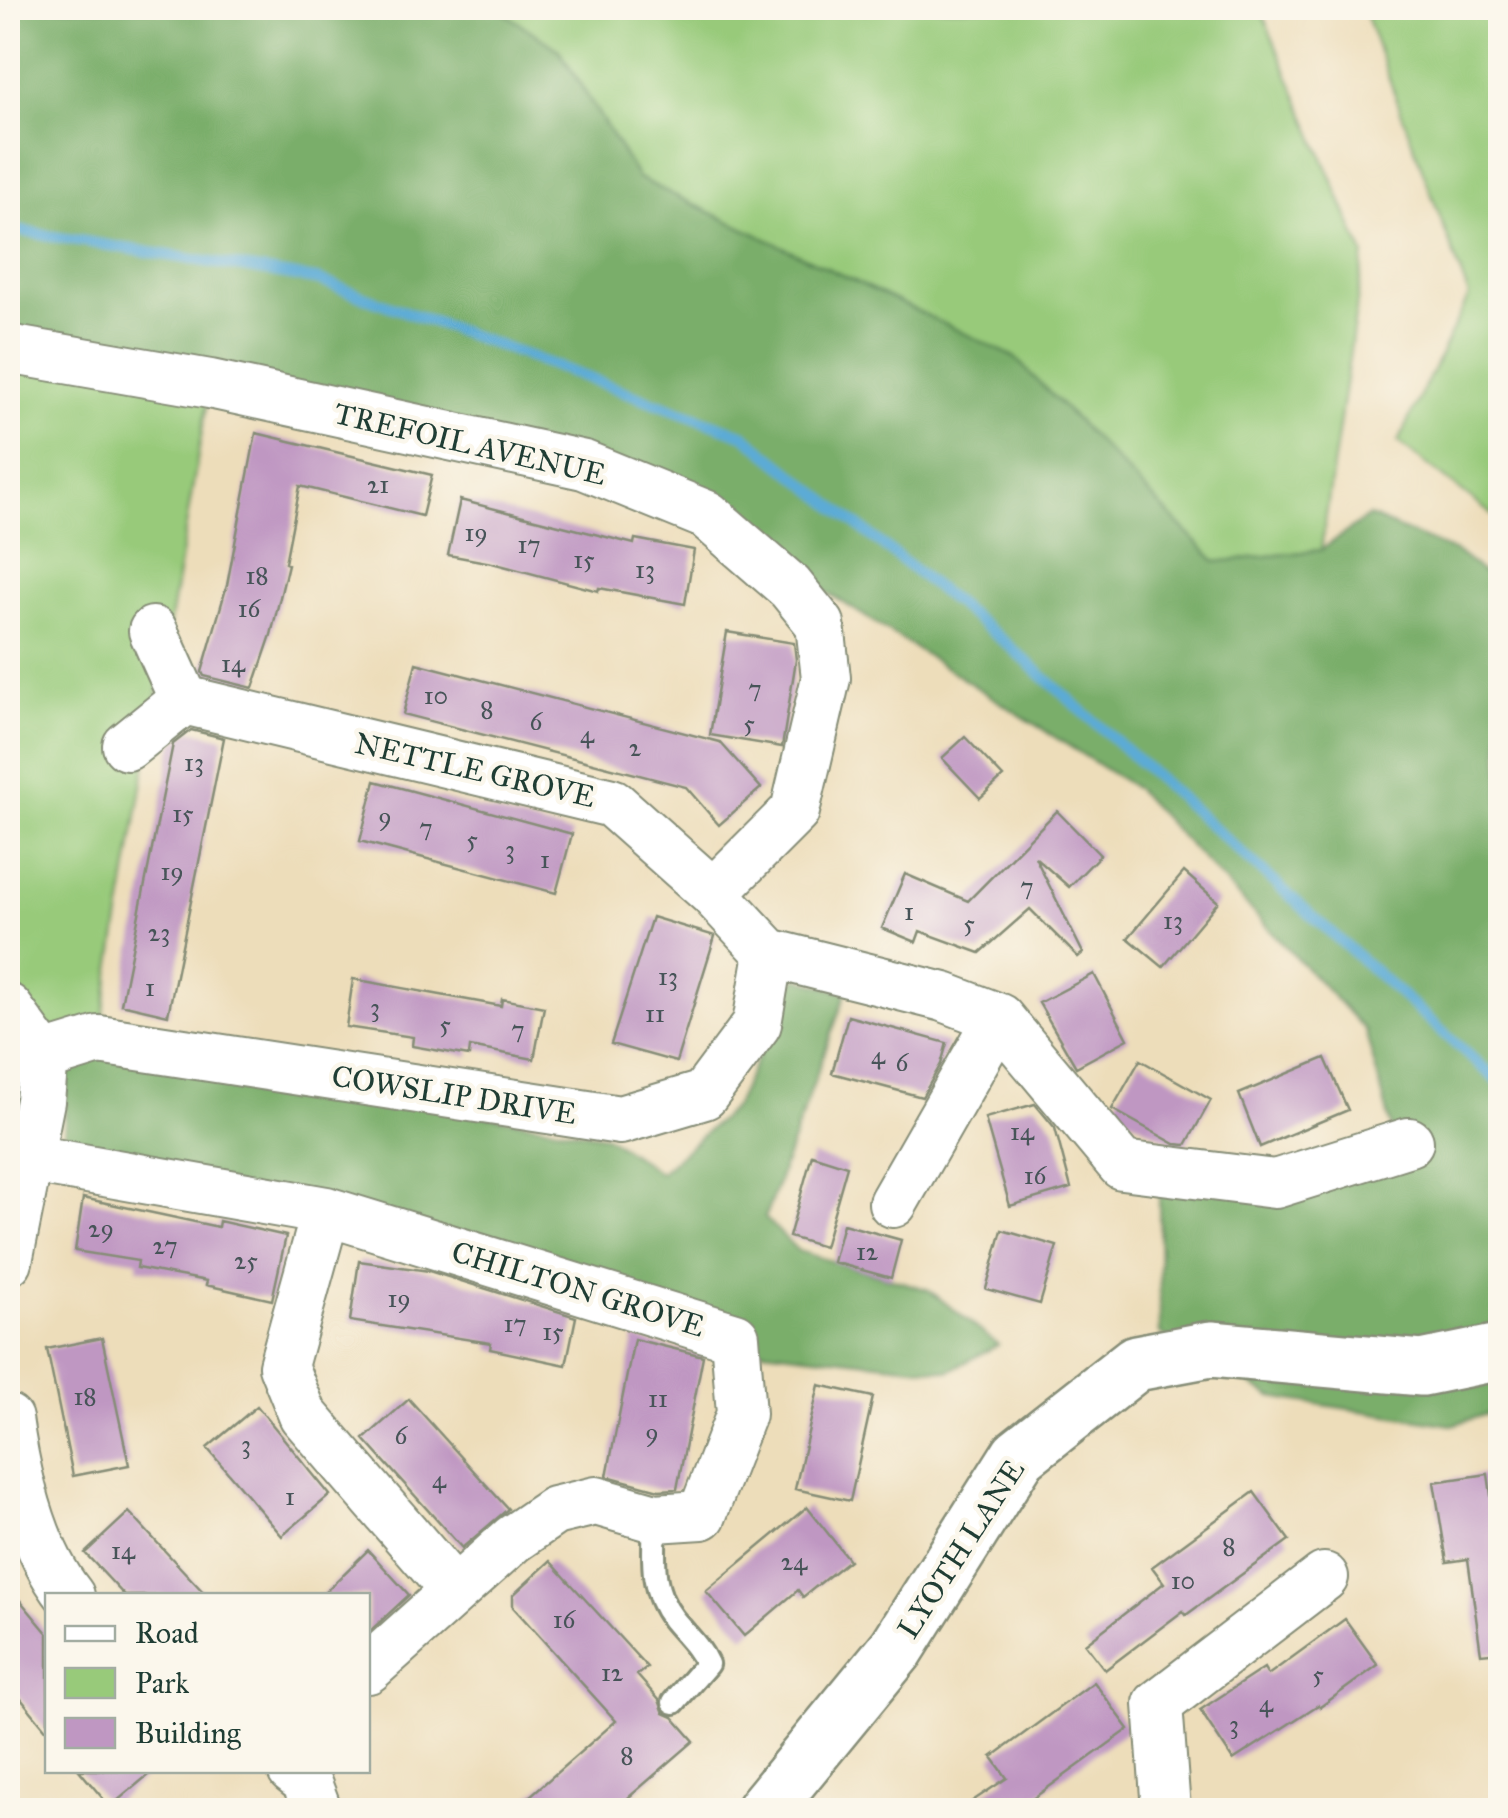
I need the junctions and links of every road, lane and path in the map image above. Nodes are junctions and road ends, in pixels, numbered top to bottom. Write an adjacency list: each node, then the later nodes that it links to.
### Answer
1 (8, 348): 5 (street, TREFOIL AVENUE)
2 (153, 631): 3 (street)
3 (184, 700): 4 (street); 5 (street, NETTLE GROVE)
4 (128, 746)
5 (713, 893): 6 (street, NETTLE GROVE)
6 (769, 953): 8 (street); 9 (street, COWSLIP DRIVE)
7 (8, 1008): 9 (street)
8 (999, 1018): 10 (street); 12 (street)
9 (44, 1057): 11 (street)
10 (1409, 1142)
11 (18, 1157): 13 (street, CHILTON GROVE); 14 (street)
12 (892, 1203)
13 (326, 1211): 17 (street, CHILTON GROVE); 19 (street)
14 (8, 1261)
15 (1500, 1352): 25 (street, LYOTH LANE)
16 (8, 1418): 20 (street)
17 (655, 1518): 19 (street, CHILTON GROVE); 22 (lane)
18 (1324, 1577): 26 (street)
19 (454, 1590): 21 (street, CHILTON GROVE)
20 (68, 1593)
21 (370, 1666)
22 (674, 1702)
23 (296, 1773): 24 (street)
24 (318, 1810)
25 (764, 1810)
26 (1166, 1810)

